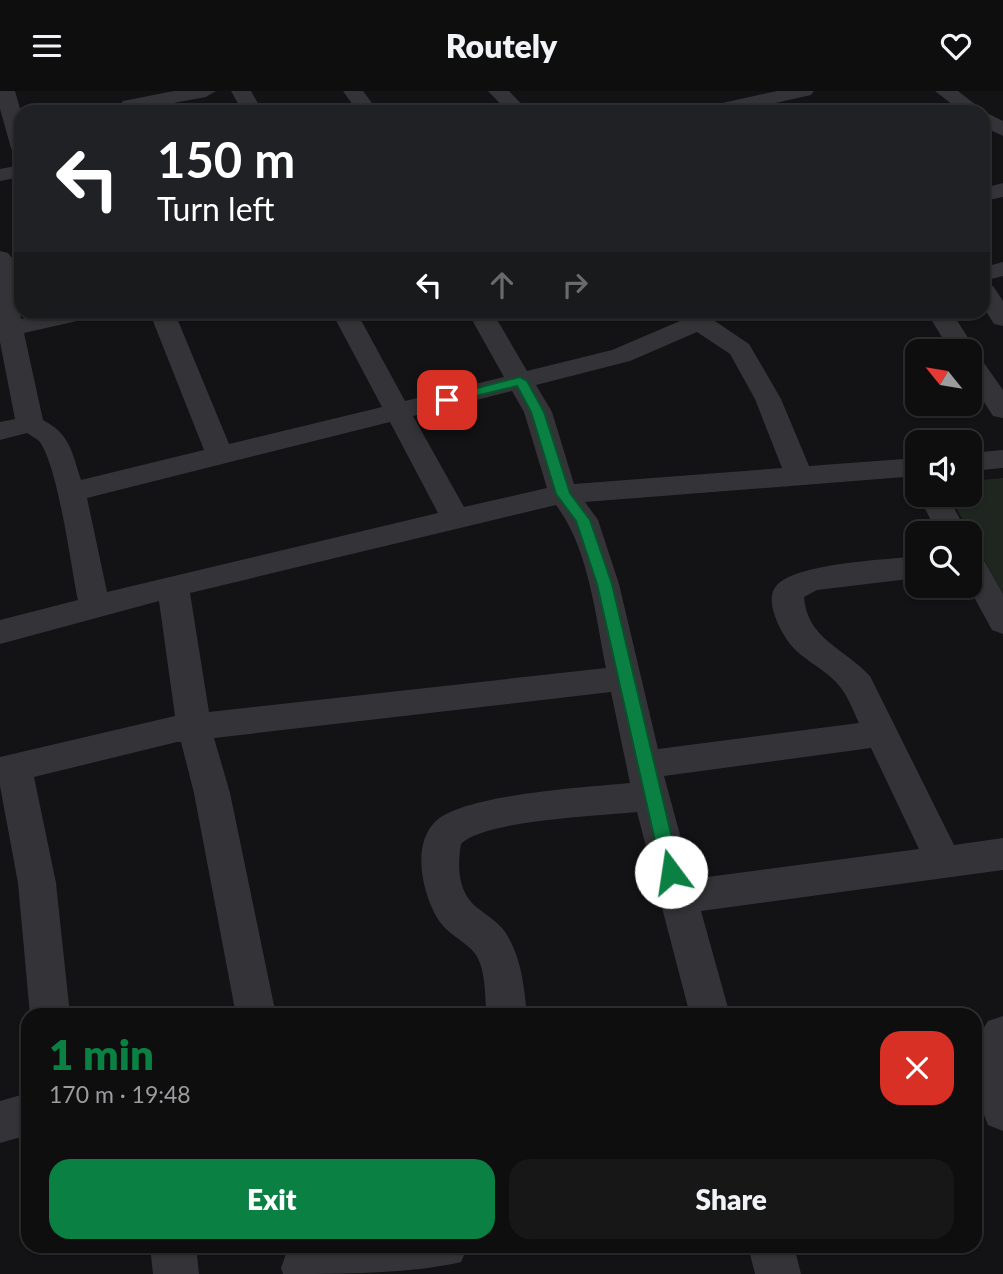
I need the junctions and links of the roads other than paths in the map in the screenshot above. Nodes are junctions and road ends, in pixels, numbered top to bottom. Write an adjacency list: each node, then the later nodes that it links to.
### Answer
1 (5, 91): 12 (street)
2 (206, 91): 7 (street)
3 (498, 91): 8 (street)
4 (700, 91): 9 (street)
5 (803, 91): 10 (street)
6 (945, 91): 11 (street)
7 (129, 103)
8 (512, 105)
9 (713, 105)
10 (744, 105)
11 (965, 105)
12 (14, 123)
13 (0, 258): 23 (street)
14 (990, 301): 22 (street)
15 (54, 319): 23 (street)
16 (164, 319): 31 (street)
17 (347, 319): 28 (street)
18 (484, 319): 26 (street)
19 (682, 319): 26 (street)
20 (695, 319): 35 (street)
21 (943, 319): 24 (street)
22 (1003, 319)
23 (10, 329): 29 (street)
24 (956, 339)
25 (982, 378): 27 (street)
26 (520, 381): 28 (street); 37 (street)
27 (1003, 409)
28 (398, 412): 31 (street); 38 (street)
29 (30, 424): 30 (street); 36 (street)
30 (0, 431)
31 (220, 454): 36 (street)
32 (1003, 459): 33 (street)
33 (982, 461)
34 (905, 469): 35 (street)
35 (799, 476): 37 (street)
36 (71, 492): 42 (street)
37 (563, 494): 38 (street); 45 (street)
38 (456, 519): 41 (street)
39 (905, 568): 47 (street)
40 (982, 584): 43 (street)
41 (173, 586): 42 (street); 46 (street)
42 (95, 608): 44 (street)
43 (1003, 622)
44 (0, 632)
45 (626, 678): 46 (street); 49 (street)
46 (194, 727): 48 (street); 54 (street)
47 (882, 733): 49 (street); 51 (street)
48 (7, 769): 53 (street)
49 (649, 780): 52 (street); 55 (street)
50 (1003, 854): 51 (street)
51 (944, 862): 52 (street)
52 (677, 898): 56 (street)
53 (49, 1008)
54 (255, 1008)
55 (506, 1008)
56 (708, 1008)
57 (1003, 1035): 58 (street)
58 (1003, 1110)
59 (21, 1116): 60 (street)
60 (0, 1122)
61 (174, 1253): 65 (street)
62 (387, 1253): 64 (street)
63 (773, 1253): 66 (street)
64 (303, 1263)
65 (176, 1274)
66 (778, 1274)

